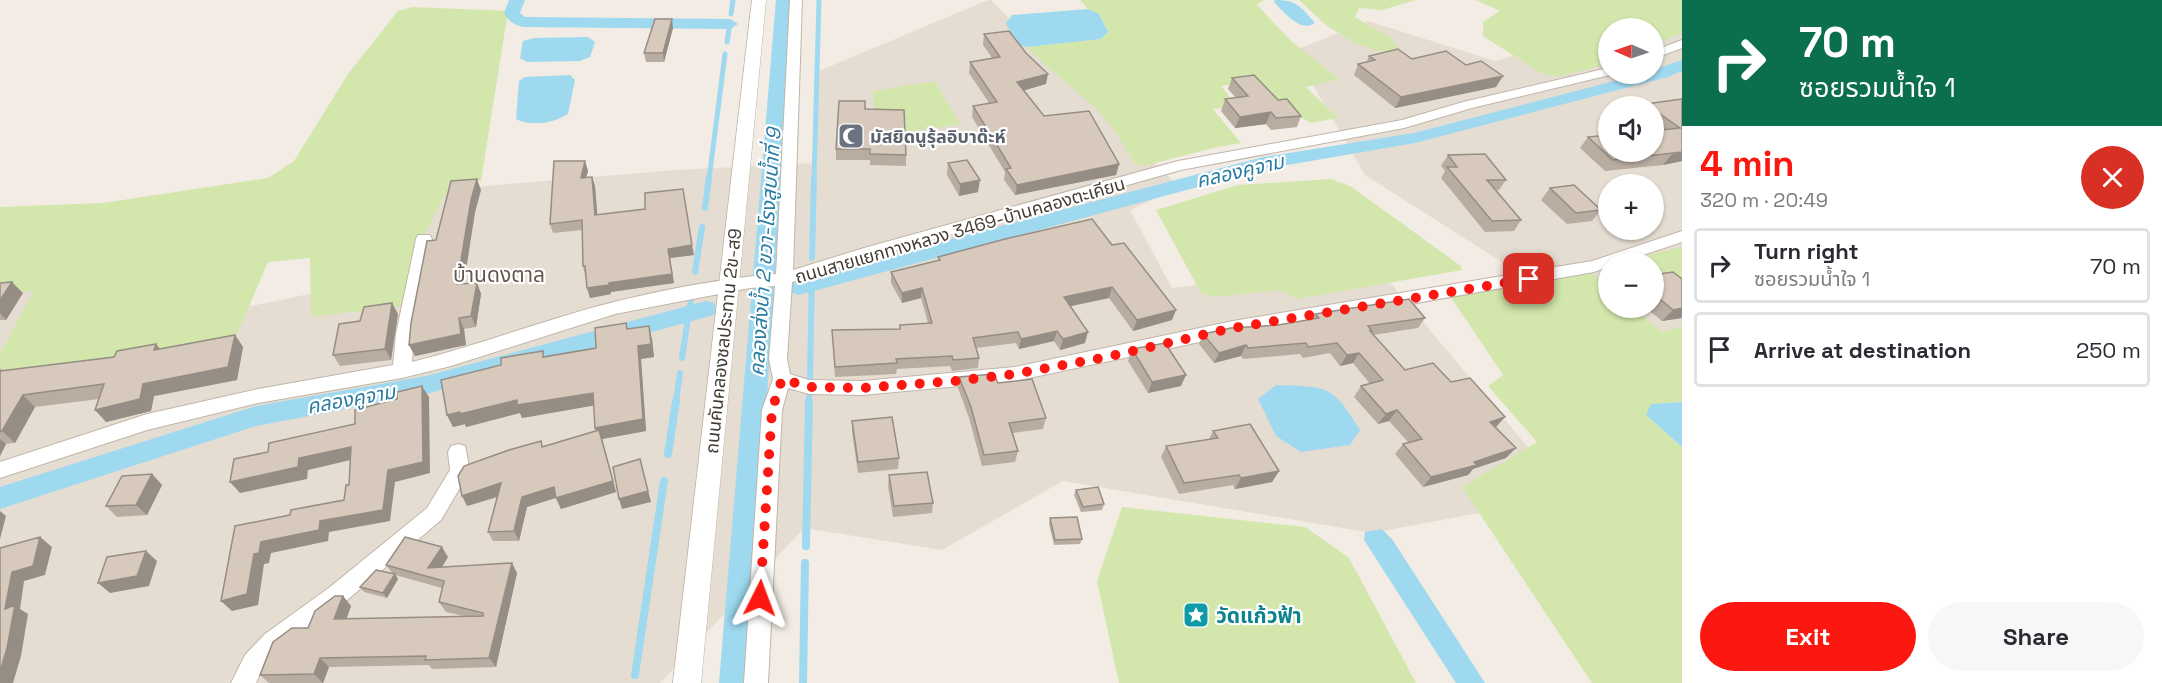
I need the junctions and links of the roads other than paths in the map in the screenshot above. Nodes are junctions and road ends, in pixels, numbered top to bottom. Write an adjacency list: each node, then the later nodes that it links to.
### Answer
1 (759, 0): 9 (street, ถนนคันคลองชลประทาน 2ข-ส9)
2 (796, 0): 8 (street)
3 (1682, 44): 4 (street)
4 (1664, 51)
5 (1598, 74): 8 (street, ถนนสายแยกทางหลวง 3469-บ้านคลองตะเคียน)
6 (1682, 236): 11 (street)
7 (424, 239): 10 (street)
8 (780, 280): 9 (street, ถนนสายแยกทางหลวง 3469-บ้านคลองตะเคียน); 11 (street)
9 (729, 286): 10 (street, ถนนสายแยกทางหลวง 3469-บ้านคลองตะเคียน); 15 (street, ถนนคันคลองชลประทาน 2ข-ส9)
10 (402, 371): 13 (street, ถนนสายแยกทางหลวง 3469-บ้านคลองตะเคียน)
11 (782, 379): 16 (street)
12 (458, 452): 14 (street)
13 (0, 470)
14 (243, 683)
15 (687, 683)
16 (756, 683)

